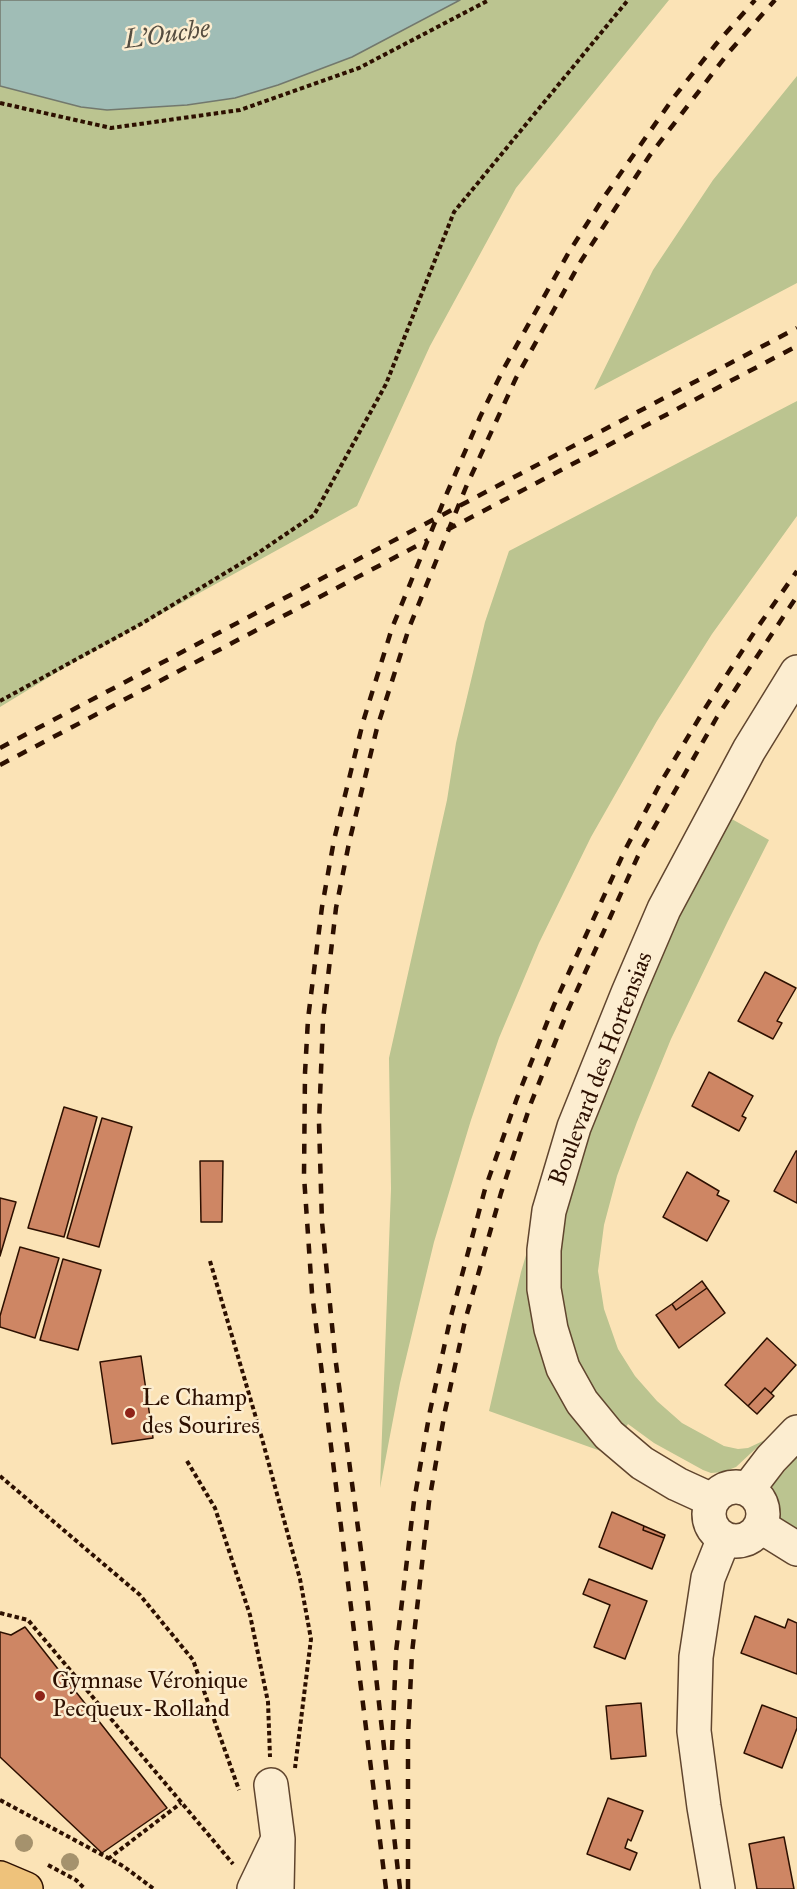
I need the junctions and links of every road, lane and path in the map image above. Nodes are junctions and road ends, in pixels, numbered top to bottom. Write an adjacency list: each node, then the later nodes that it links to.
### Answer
1 (489, 0): 3 (path)
2 (628, 0): 5 (path)
3 (0, 103)
4 (797, 672): 11 (street, Boulevard des Hortensias)
5 (0, 701)
6 (210, 1261): 16 (path)
7 (797, 1432): 10 (street)
8 (187, 1461): 16 (path)
9 (0, 1476): 16 (path)
10 (748, 1489): 11 (street); 12 (street)
11 (712, 1500): 13 (street)
12 (760, 1526): 13 (street); 14 (street)
13 (724, 1538): 26 (street)
14 (797, 1549)
15 (0, 1613): 18 (path)
16 (256, 1790): 19 (street)
17 (0, 1800): 20 (path)
18 (182, 1803): 20 (path); 22 (path)
19 (278, 1839): 22 (street); 25 (street)
20 (108, 1859): 24 (path)
21 (0, 1878): 23 (main road)
22 (245, 1879)
23 (26, 1889)
24 (154, 1889)
25 (277, 1889)
26 (718, 1889)

